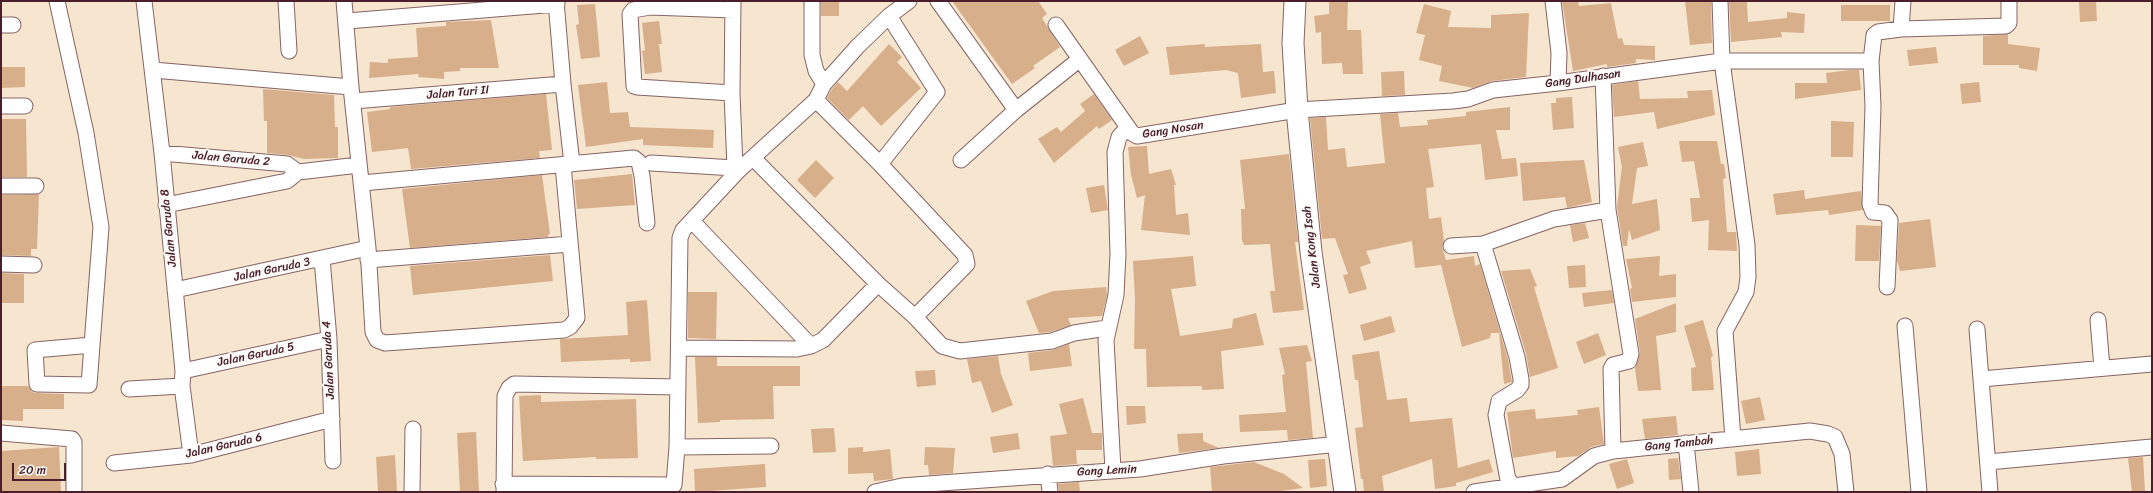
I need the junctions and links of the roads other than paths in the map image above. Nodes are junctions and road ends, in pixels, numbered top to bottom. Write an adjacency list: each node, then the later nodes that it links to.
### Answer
1 (57, 1): 69 (street)
2 (144, 1): 24 (street, Jalan Garuda 8)
3 (286, 1): 20 (street)
4 (344, 1): 17 (street)
5 (812, 1): 28 (street)
6 (938, 1): 34 (street)
7 (1295, 1): 35 (street, Jalan Kong Isah)
8 (1553, 1): 26 (street)
9 (1720, 1): 22 (street)
10 (1903, 1): 19 (street)
11 (2009, 1): 19 (street)
12 (556, 2): 17 (street); 27 (street)
13 (908, 2): 16 (street)
14 (650, 4): 15 (street); 29 (street)
15 (733, 5): 29 (street)
16 (889, 16): 28 (street); 41 (street)
17 (347, 21): 30 (street)
18 (1056, 25): 21 (street, Gang Nosan)
19 (1901, 29): 23 (street)
20 (289, 51)
21 (1080, 59): 34 (street); 36 (street, Gang Nosan)
22 (1722, 61): 23 (street, Gang Dulhasan); 25 (street, Gang Dulhasan); 82 (street)
23 (1871, 61): 61 (street)
24 (153, 70): 30 (street, Jalan Turi II); 37 (street, Jalan Garuda 8)
25 (1603, 76): 26 (street, Gang Dulhasan); 50 (street)
26 (1558, 83): 35 (street, Gang Dulhasan)
27 (563, 84): 30 (street, Jalan Turi II); 43 (street)
28 (824, 84): 31 (street)
29 (732, 93): 44 (street)
30 (352, 94): 42 (street)
31 (816, 100): 38 (street); 41 (street)
32 (1, 106): 33 (street)
33 (25, 106)
34 (1016, 110): 39 (street)
35 (1297, 110): 36 (street, Gang Nosan); 84 (street, Jalan Kong Isah)
36 (1128, 127): 66 (street)
37 (162, 153): 45 (street, Jalan Garuda 2); 49 (street, Jalan Garuda 8)
38 (753, 158): 44 (street); 60 (street)
39 (961, 160)
40 (651, 162): 44 (street)
41 (880, 164): 63 (street)
42 (359, 165): 45 (street, Jalan Garuda 2); 46 (street)
43 (568, 165): 46 (street); 52 (street); 53 (street)
44 (736, 170): 51 (street)
45 (298, 172): 49 (street, Jalan Garuda 2)
46 (362, 183): 56 (street)
47 (1, 186): 48 (street)
48 (36, 186)
49 (166, 205): 62 (street, Jalan Garuda 8)
50 (1608, 210): 54 (street); 88 (street)
51 (692, 221): 70 (street); 71 (street)
52 (647, 223)
53 (570, 244): 56 (street, Jalan Garuda 3); 56 (street)
54 (1483, 244): 55 (street); 98 (street)
55 (1451, 246)
56 (368, 254): 57 (street, Jalan Garuda 3)
57 (322, 259): 62 (street, Jalan Garuda 3); 68 (street, Jalan Garuda 4)
58 (1, 264): 59 (street)
59 (34, 265)
60 (878, 284): 63 (street); 70 (street)
61 (1887, 287)
62 (175, 290): 74 (street, Jalan Garuda 8)
63 (915, 317): 66 (street)
64 (2098, 320): 73 (street)
65 (1905, 326): 107 (street)
66 (1107, 328): 93 (street)
67 (1977, 329): 75 (street)
68 (329, 339): 74 (street, Jalan Garuda 5); 79 (street, Jalan Garuda 4)
69 (92, 345)
70 (811, 346): 71 (street)
71 (679, 348): 77 (street)
72 (2152, 364): 73 (street)
73 (2102, 368): 75 (street)
74 (183, 371): 76 (street, Jalan Garuda 8)
75 (1981, 379): 91 (street)
76 (182, 386): 78 (street); 89 (street, Jalan Garuda 8)
77 (678, 387): 86 (street); 96 (street)
78 (129, 389)
79 (332, 419): 89 (street, Jalan Garuda 6); 90 (street, Jalan Garuda 4)
80 (412, 429): 100 (street)
81 (1, 432): 99 (street)
82 (1733, 439): 83 (street, Gang Tambah); 106 (street, Gang Tambah)
83 (1686, 443): 88 (street, Gang Tambah); 105 (street)
84 (1339, 444): 93 (street, Gang Lemin); 103 (street, Jalan Kong Isah)
85 (771, 446): 86 (street)
86 (677, 447): 97 (street)
87 (2152, 447): 91 (street)
88 (1614, 450): 98 (street, Gang Tambah)
89 (191, 455): 92 (street, Jalan Garuda 6)
90 (333, 461)
91 (1988, 462): 108 (street)
92 (114, 463)
93 (1113, 470): 94 (street, Gang Lemin)
94 (1048, 474): 95 (street, Gang Lemin); 102 (street)
95 (973, 487): 101 (street, Gang Lemin)
96 (504, 488): 97 (street)
97 (674, 488)
98 (1515, 488): 104 (street, Gang Tambah)
99 (74, 492)
100 (412, 492)
101 (875, 492)
102 (1050, 492)
103 (1345, 492)
104 (1474, 492)
105 (1691, 492)
106 (1846, 492)
107 (1919, 492)
108 (1990, 492)

